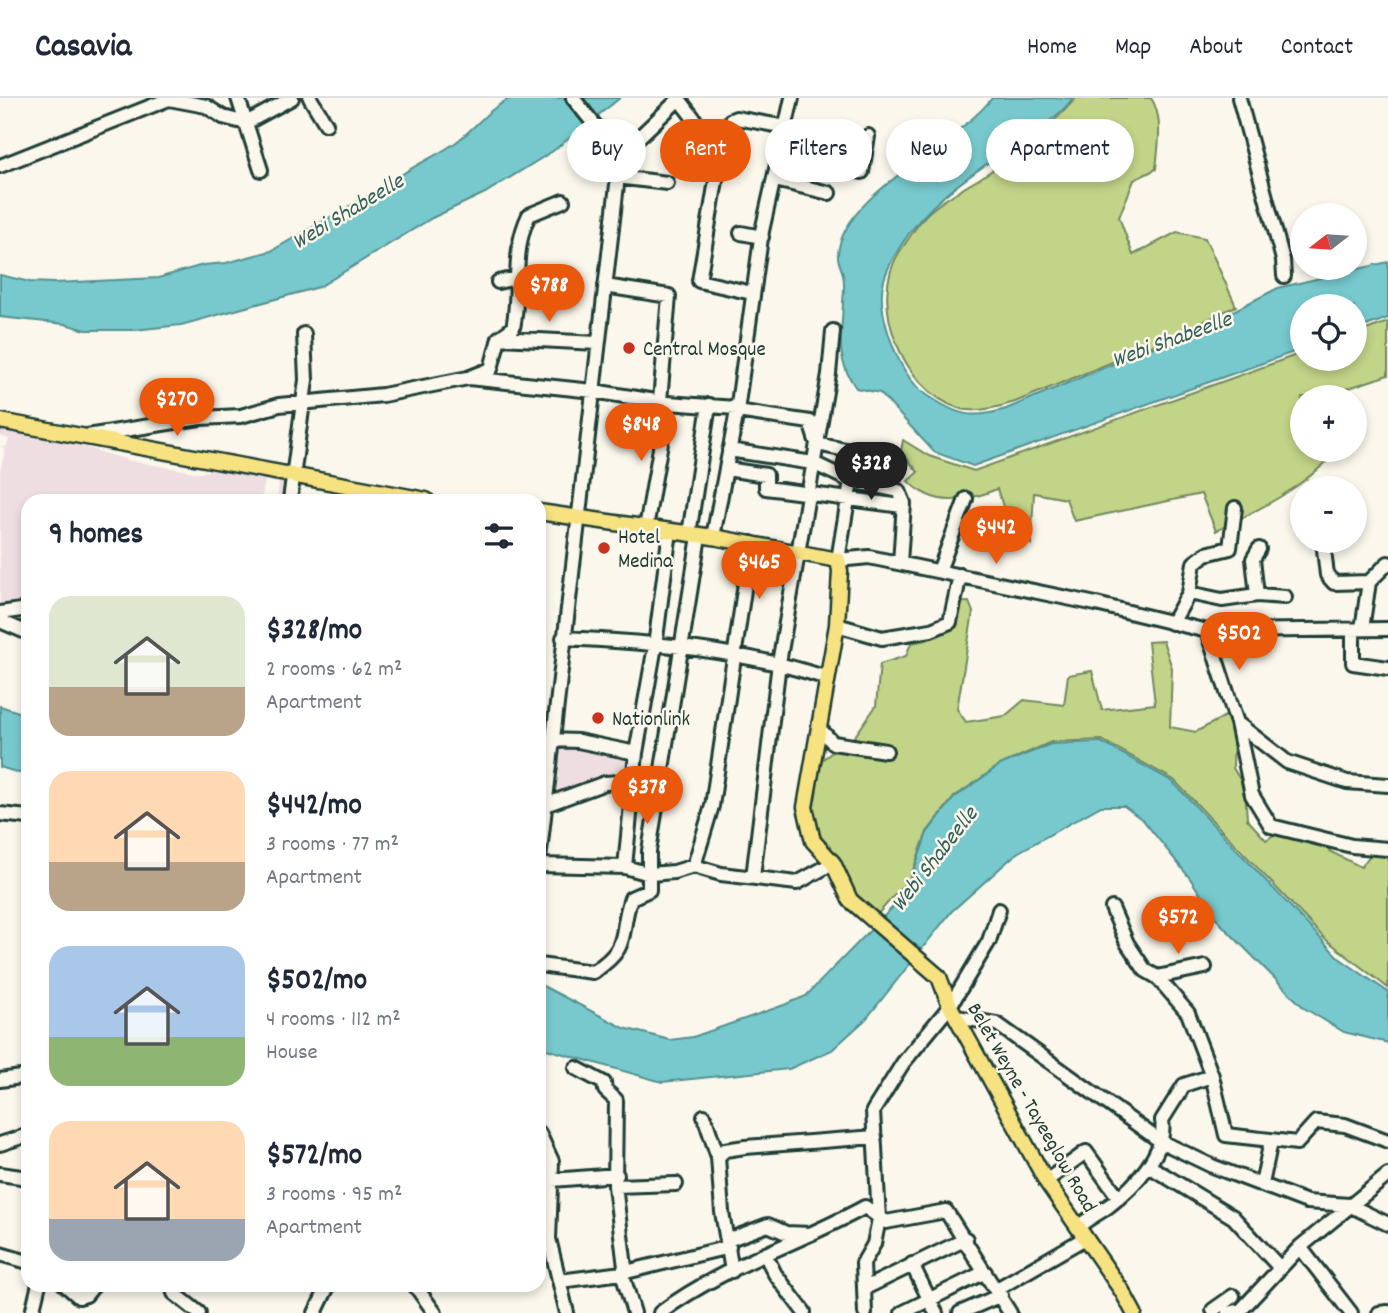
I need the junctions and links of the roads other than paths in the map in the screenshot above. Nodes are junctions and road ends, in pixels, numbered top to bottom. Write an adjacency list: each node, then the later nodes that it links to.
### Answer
1 (238, 98): 12 (street)
2 (292, 98): 12 (street)
3 (310, 98): 14 (street)
4 (573, 98): 9 (street)
5 (680, 98): 10 (street); 15 (street)
6 (792, 98): 11 (street)
7 (1239, 98): 27 (street)
8 (169, 99): 12 (street); 16 (street)
9 (591, 119)
10 (694, 119)
11 (788, 119)
12 (246, 123): 17 (street)
13 (765, 123): 31 (street)
14 (326, 124)
15 (646, 130)
16 (0, 166)
17 (261, 170)
18 (646, 180): 22 (street)
19 (616, 182): 30 (street)
20 (775, 182): 26 (street)
21 (783, 182): 23 (street)
22 (667, 183)
23 (829, 193)
24 (563, 201): 28 (street)
25 (741, 233): 26 (street)
26 (762, 237): 31 (street)
27 (1284, 276)
28 (516, 278): 29 (street); 34 (street)
29 (498, 282)
30 (606, 286): 35 (street); 38 (street)
31 (752, 293): 41 (street)
32 (833, 331): 44 (street)
33 (304, 334): 39 (street)
34 (499, 338): 35 (street); 36 (street)
35 (597, 343): 37 (street)
36 (468, 378): 37 (street); 39 (street)
37 (593, 391): 38 (street); 59 (street)
38 (664, 402): 40 (street); 60 (street)
39 (304, 404): 43 (street); 49 (street)
40 (709, 405): 41 (street); 62 (street)
41 (736, 410): 44 (street); 45 (street)
42 (0, 421): 43 (main road)
43 (84, 437): 49 (main road)
44 (817, 444): 46 (street); 47 (street)
45 (729, 450): 47 (street); 48 (street)
46 (850, 451)
47 (813, 463): 50 (street); 53 (street)
48 (726, 468): 53 (street); 62 (street)
49 (294, 475): 51 (street); 52 (main road)
50 (851, 481): 55 (street); 56 (street)
51 (291, 494)
52 (394, 494)
53 (809, 494): 55 (street); 65 (street)
54 (966, 499): 70 (street)
55 (850, 500): 56 (street); 67 (street)
56 (902, 506): 68 (street)
57 (1235, 508): 73 (street)
58 (546, 513): 59 (main road)
59 (579, 519): 60 (main road); 85 (street)
60 (646, 528): 61 (main road)
61 (670, 531): 62 (main road); 86 (street)
62 (700, 536): 63 (main road); 87 (street)
63 (751, 543): 65 (main road); 88 (street)
64 (1259, 548): 74 (street)
65 (798, 552): 67 (main road); 89 (street)
66 (1324, 553): 72 (street)
67 (838, 560): 68 (street); 80 (main road)
68 (900, 563): 70 (street)
69 (1388, 563): 72 (street)
70 (939, 571): 71 (street)
71 (960, 575): 79 (street); 80 (street)
72 (1369, 582): 81 (street)
73 (1189, 593): 74 (street); 79 (street)
74 (1257, 595): 75 (street)
75 (1285, 597)
76 (21, 610): 77 (street)
77 (0, 613)
78 (0, 621): 83 (street)
79 (1172, 623): 84 (street)
80 (837, 625): 91 (main road)
81 (1357, 629): 82 (street); 84 (street); 90 (street)
82 (1388, 629)
83 (21, 630)
84 (1208, 631): 92 (street)
85 (564, 638): 86 (street); 94 (street)
86 (655, 646): 87 (street); 96 (street)
87 (681, 648): 88 (street); 108 (street)
88 (734, 653): 89 (street); 106 (street)
89 (779, 663): 91 (street); 109 (street)
90 (1388, 668)
91 (827, 678): 93 (main road)
92 (1237, 723): 98 (street); 103 (street)
93 (819, 728): 95 (street); 105 (main road)
94 (550, 740): 96 (street); 99 (street)
95 (886, 751)
96 (636, 752): 97 (street)
97 (634, 781): 100 (street); 107 (street)
98 (1387, 783)
99 (546, 792)
100 (546, 805)
101 (0, 814): 102 (street)
102 (21, 816)
103 (1388, 849)
104 (546, 856): 107 (street)
105 (833, 863): 109 (street); 115 (main road, Belet Weyne - Tayeeglow Road)
106 (694, 866): 108 (street); 109 (street)
107 (625, 867): 108 (street)
108 (650, 874): 112 (street)
109 (753, 877)
110 (1112, 908): 114 (street)
111 (999, 910): 115 (street)
112 (546, 966)
113 (1205, 967): 114 (street)
114 (1157, 977): 117 (street)
115 (954, 1011): 122 (street); 124 (street); 136 (main road, Belet Weyne - Tayeeglow Road)
116 (576, 1068): 135 (street)
117 (1212, 1076): 124 (street); 125 (street)
118 (21, 1077): 119 (street)
119 (0, 1080)
120 (704, 1116): 128 (street)
121 (21, 1137): 126 (street)
122 (875, 1137): 128 (street); 142 (street)
123 (1388, 1140): 125 (street)
124 (1160, 1141): 129 (street); 138 (street)
125 (1271, 1141): 138 (street)
126 (0, 1144)
127 (546, 1148): 133 (street)
128 (718, 1157): 147 (street)
129 (1149, 1166): 140 (street); 153 (street)
130 (0, 1174): 132 (street)
131 (1388, 1175): 141 (street)
132 (21, 1177)
133 (546, 1177)
134 (546, 1180): 135 (street)
135 (616, 1180): 137 (street); 156 (street)
136 (1046, 1181): 140 (street); 144 (main road, Belet Weyne - Tayeeglow Road)
137 (676, 1184)
138 (1262, 1184): 141 (street)
139 (546, 1195): 157 (street)
140 (1119, 1198): 144 (street)
141 (1349, 1205): 143 (street); 148 (street)
142 (879, 1219): 145 (street); 146 (street); 158 (street)
143 (1388, 1224)
144 (1081, 1233): 165 (street); 184 (main road, Belet Weyne - Tayeeglow Road)
145 (815, 1235): 147 (street); 150 (street)
146 (966, 1239): 152 (street); 155 (street)
147 (729, 1243): 154 (street); 156 (street)
148 (1300, 1247): 153 (street); 170 (street)
149 (0, 1254): 151 (street)
150 (765, 1254): 154 (street); 168 (street)
151 (21, 1260)
152 (912, 1264): 158 (street); 167 (street)
153 (1280, 1268): 169 (street)
154 (732, 1271): 178 (street)
155 (985, 1272): 165 (street); 167 (street)
156 (622, 1273): 157 (street); 177 (street)
157 (560, 1281): 176 (street)
158 (865, 1287): 179 (street)
159 (37, 1292): 172 (street)
160 (73, 1292): 161 (street)
161 (88, 1292)
162 (174, 1292): 173 (street)
163 (325, 1292): 174 (street)
164 (420, 1292): 175 (street)
165 (999, 1292): 182 (street); 183 (street)
166 (1233, 1296): 169 (street)
167 (930, 1300): 180 (street); 181 (street)
168 (804, 1311)
169 (1227, 1311)
170 (1348, 1312)
171 (1388, 1312): 185 (street)
172 (32, 1313)
173 (199, 1313)
174 (315, 1313)
175 (435, 1313)
176 (567, 1313)
177 (634, 1313)
178 (660, 1313)
179 (865, 1313)
180 (902, 1313)
181 (936, 1313)
182 (960, 1313)
183 (1010, 1313)
184 (1134, 1313)
185 (1379, 1313)

